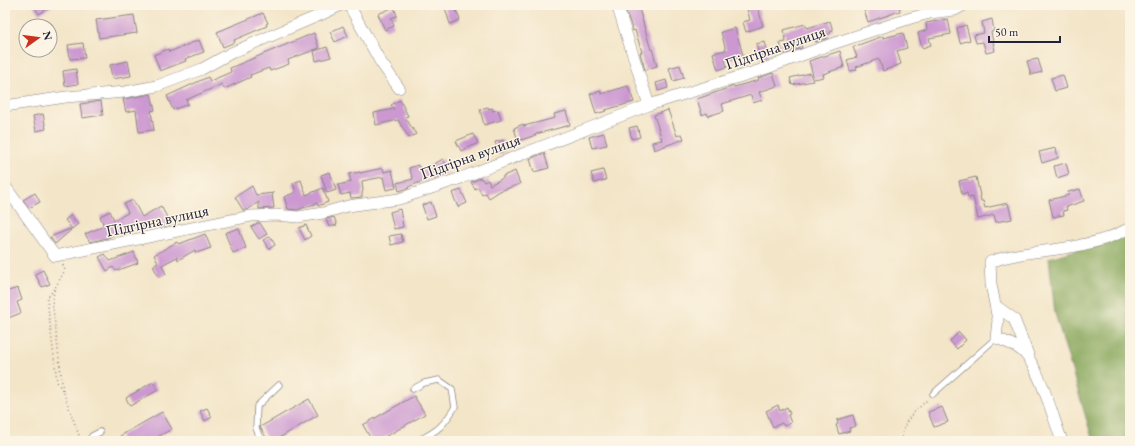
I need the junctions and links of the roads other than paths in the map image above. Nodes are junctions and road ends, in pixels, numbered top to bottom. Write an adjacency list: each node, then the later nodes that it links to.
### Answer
1 (341, 5): 7 (street)
2 (349, 5): 5 (street)
3 (617, 5): 6 (street)
4 (964, 5): 6 (street, Підгірна вулиця)
5 (400, 88)
6 (649, 105): 8 (street, Підгірна вулиця)
7 (5, 106)
8 (5, 188)
9 (1130, 228): 10 (street)
10 (996, 306): 11 (street); 12 (street)
11 (996, 338): 12 (street); 15 (lane)
12 (1030, 360): 20 (street)
13 (279, 384): 18 (lane)
14 (414, 389): 19 (lane)
15 (933, 394)
16 (100, 432): 17 (lane)
17 (89, 441)
18 (261, 441)
19 (419, 441)
20 (1062, 441)

